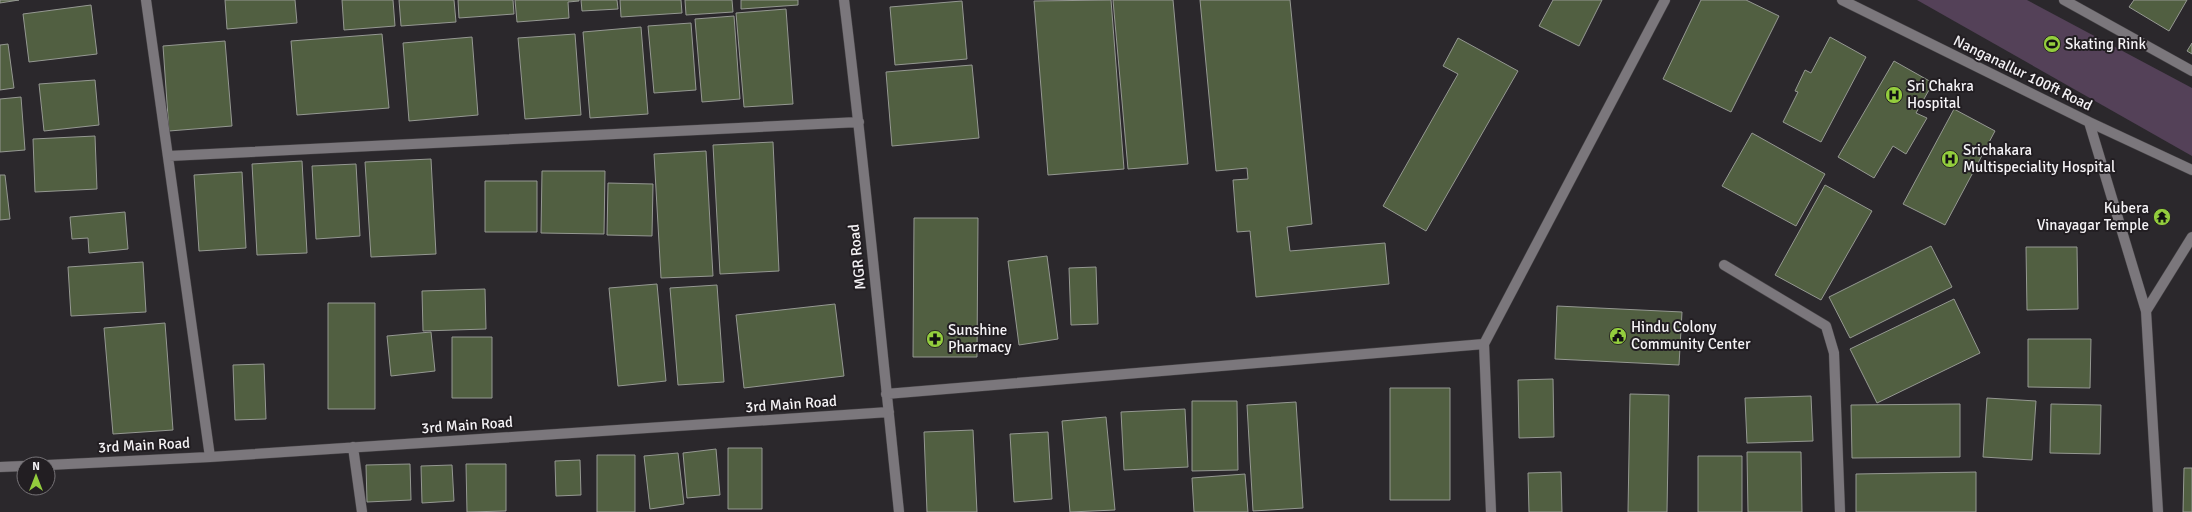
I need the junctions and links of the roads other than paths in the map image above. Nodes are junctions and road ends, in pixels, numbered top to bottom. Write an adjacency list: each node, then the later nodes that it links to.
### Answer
1 (146, 0): 9 (street)
2 (844, 0): 7 (street, MGR Road)
3 (1665, 0): 14 (street)
4 (1842, 0): 8 (street, Nanganallur 100ft Road)
5 (2064, 0): 6 (street)
6 (2192, 71)
7 (860, 122): 9 (street); 15 (street, MGR Road)
8 (2089, 122): 10 (street, Nanganallur 100ft Road); 13 (street)
9 (169, 156): 18 (street)
10 (2192, 170)
11 (2192, 237): 13 (street)
12 (1724, 265): 25 (street)
13 (2146, 311): 26 (street)
14 (1484, 344): 15 (street); 24 (street)
15 (886, 394): 16 (street, MGR Road)
16 (889, 412): 17 (street, 3rd Main Road); 23 (street, MGR Road)
17 (353, 447): 18 (street, 3rd Main Road); 22 (street)
18 (210, 457): 19 (street, 3rd Main Road)
19 (56, 465)
20 (16, 466): 21 (street)
21 (0, 467)
22 (362, 512)
23 (899, 512)
24 (1491, 512)
25 (1840, 512)
26 (2158, 512)

